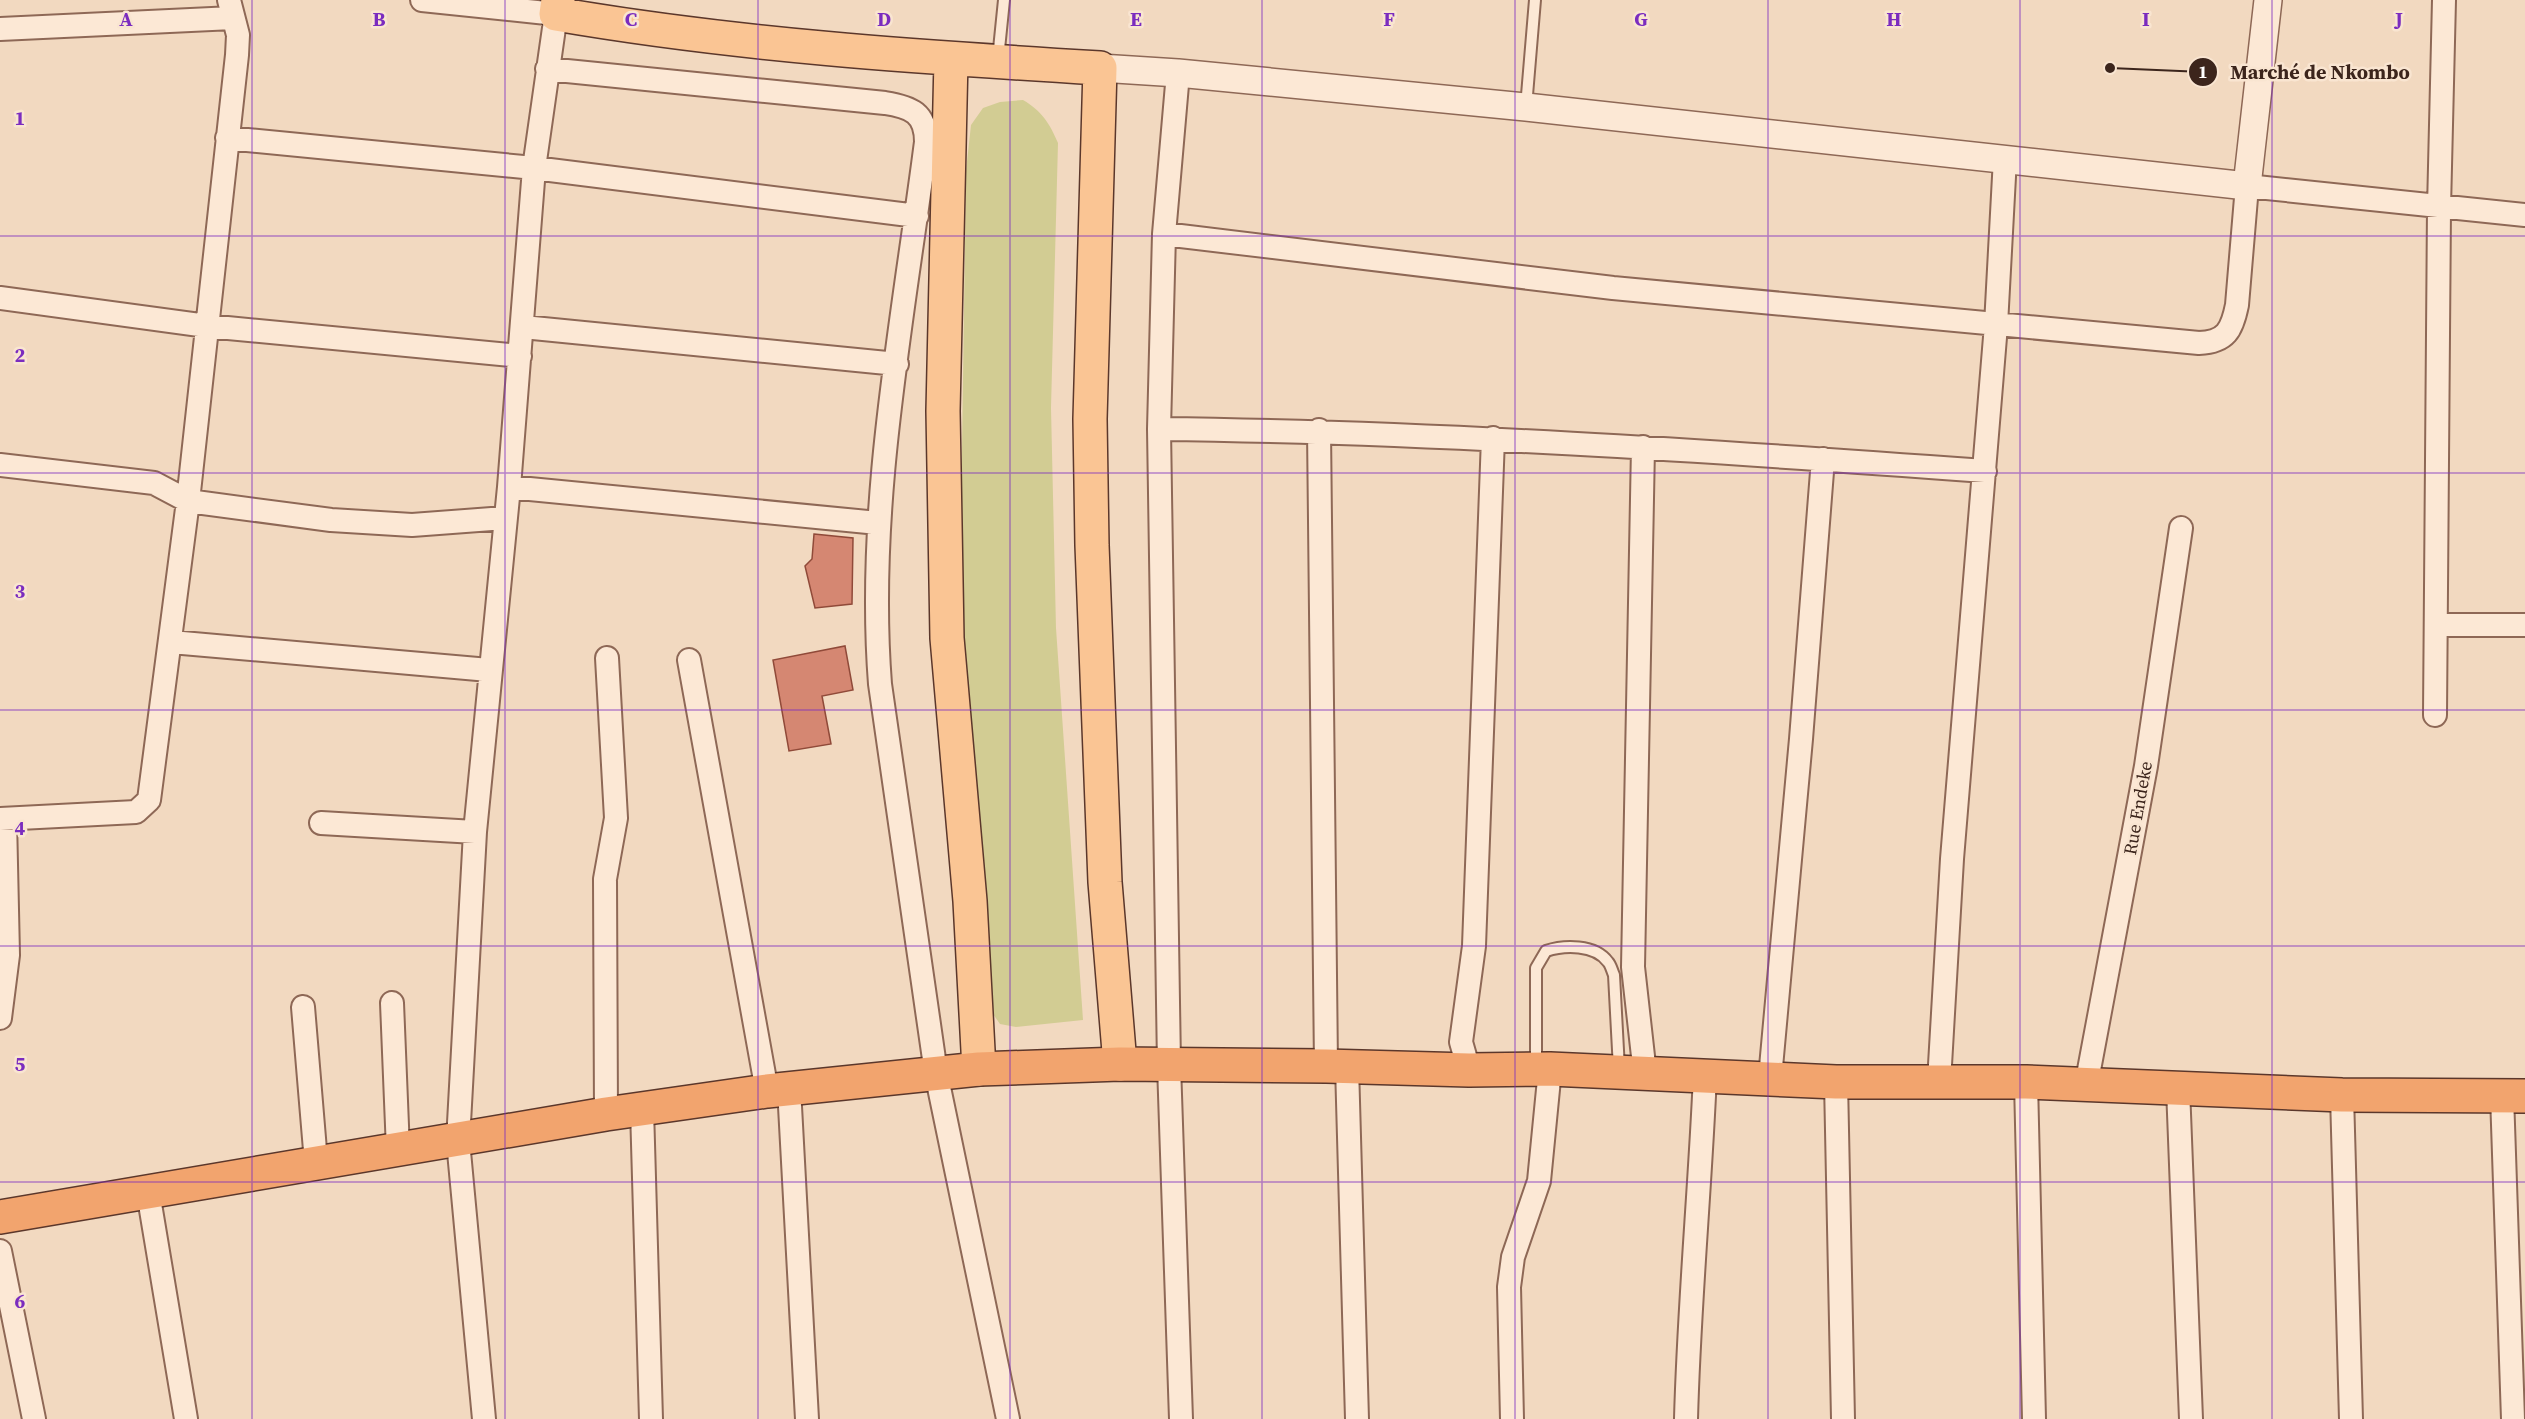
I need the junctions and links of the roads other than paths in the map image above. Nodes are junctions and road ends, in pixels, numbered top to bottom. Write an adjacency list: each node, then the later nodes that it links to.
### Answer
1 (422, 0): 6 (street)
2 (1004, 0): 10 (lane)
3 (1535, 0): 14 (lane)
4 (2268, 0): 18 (street)
5 (2444, 0): 19 (street)
6 (557, 7): 9 (main road); 12 (street)
7 (231, 9): 8 (street); 15 (street)
8 (0, 29)
9 (951, 59): 10 (main road); 58 (main road)
10 (998, 62): 11 (main road)
11 (1100, 68): 13 (street); 55 (main road)
12 (547, 69): 17 (street); 21 (street)
13 (1178, 72): 14 (street); 22 (street)
14 (1526, 107): 16 (street)
15 (227, 138): 17 (street); 25 (street)
16 (2005, 158): 18 (street); 24 (street)
17 (534, 168): 21 (street); 26 (street)
18 (2247, 186): 19 (street); 24 (street)
19 (2439, 208): 20 (street); 41 (street)
20 (2525, 215)
21 (917, 216): 28 (street)
22 (1164, 234): 24 (street); 29 (street)
23 (0, 298): 25 (street)
24 (1996, 325): 35 (street)
25 (207, 326): 27 (street); 37 (street)
26 (523, 327): 27 (street); 28 (street)
27 (520, 356): 36 (street)
28 (897, 364): 39 (street)
29 (1159, 429): 30 (street); 56 (street)
30 (1319, 430): 31 (street); 57 (street)
31 (1492, 438): 32 (street); 60 (street)
32 (1643, 447): 33 (street); 62 (street)
33 (1823, 459): 35 (street); 64 (street)
34 (0, 465): 37 (street)
35 (1985, 471): 66 (street)
36 (509, 487): 38 (street); 39 (street)
37 (188, 501): 38 (street); 43 (street)
38 (505, 518): 46 (street)
39 (878, 523): 61 (street)
40 (2181, 528): 68 (street, Rue Endeke)
41 (2436, 625): 42 (street); 47 (street)
42 (2525, 625)
43 (171, 642): 46 (street); 48 (street)
44 (607, 658): 74 (street)
45 (689, 660): 70 (street)
46 (489, 670): 50 (street)
47 (2435, 715)
48 (3, 819): 51 (street)
49 (321, 824): 50 (street)
50 (475, 832): 75 (street)
51 (2, 984): 54 (street)
52 (392, 1003): 76 (street)
53 (303, 1007): 77 (street)
54 (0, 1018)
55 (1120, 1064): 56 (highway); 58 (highway)
56 (1169, 1065): 57 (highway); 87 (street)
57 (1336, 1066): 60 (highway); 88 (street)
58 (979, 1069): 61 (highway)
59 (1543, 1069): 60 (highway); 62 (highway); 62 (lane); 89 (street)
60 (1468, 1070)
61 (936, 1073): 70 (highway); 86 (street)
62 (1632, 1073): 63 (highway)
63 (1705, 1076): 64 (highway); 90 (street)
64 (1770, 1078): 65 (highway)
65 (1836, 1082): 66 (highway); 91 (street)
66 (1938, 1082): 67 (highway)
67 (2026, 1082): 68 (highway); 92 (street)
68 (2086, 1086): 69 (highway)
69 (2178, 1088): 71 (highway); 93 (street)
70 (778, 1090): 73 (highway); 85 (street)
71 (2342, 1095): 72 (highway); 94 (street)
72 (2513, 1096): 95 (street)
73 (642, 1109): 74 (highway); 84 (street)
74 (606, 1114): 75 (highway)
75 (458, 1141): 76 (highway); 83 (street)
76 (398, 1150): 77 (highway)
77 (316, 1162): 78 (highway)
78 (148, 1192): 79 (highway); 82 (street)
79 (0, 1217)
80 (0, 1251): 81 (street)
81 (34, 1419)
82 (186, 1419)
83 (484, 1419)
84 (651, 1419)
85 (807, 1419)
86 (1008, 1419)
87 (1181, 1419)
88 (1357, 1419)
89 (1512, 1419)
90 (1686, 1419)
91 (1843, 1419)
92 (2034, 1419)
93 (2191, 1419)
94 (2351, 1419)
95 (2513, 1419)

